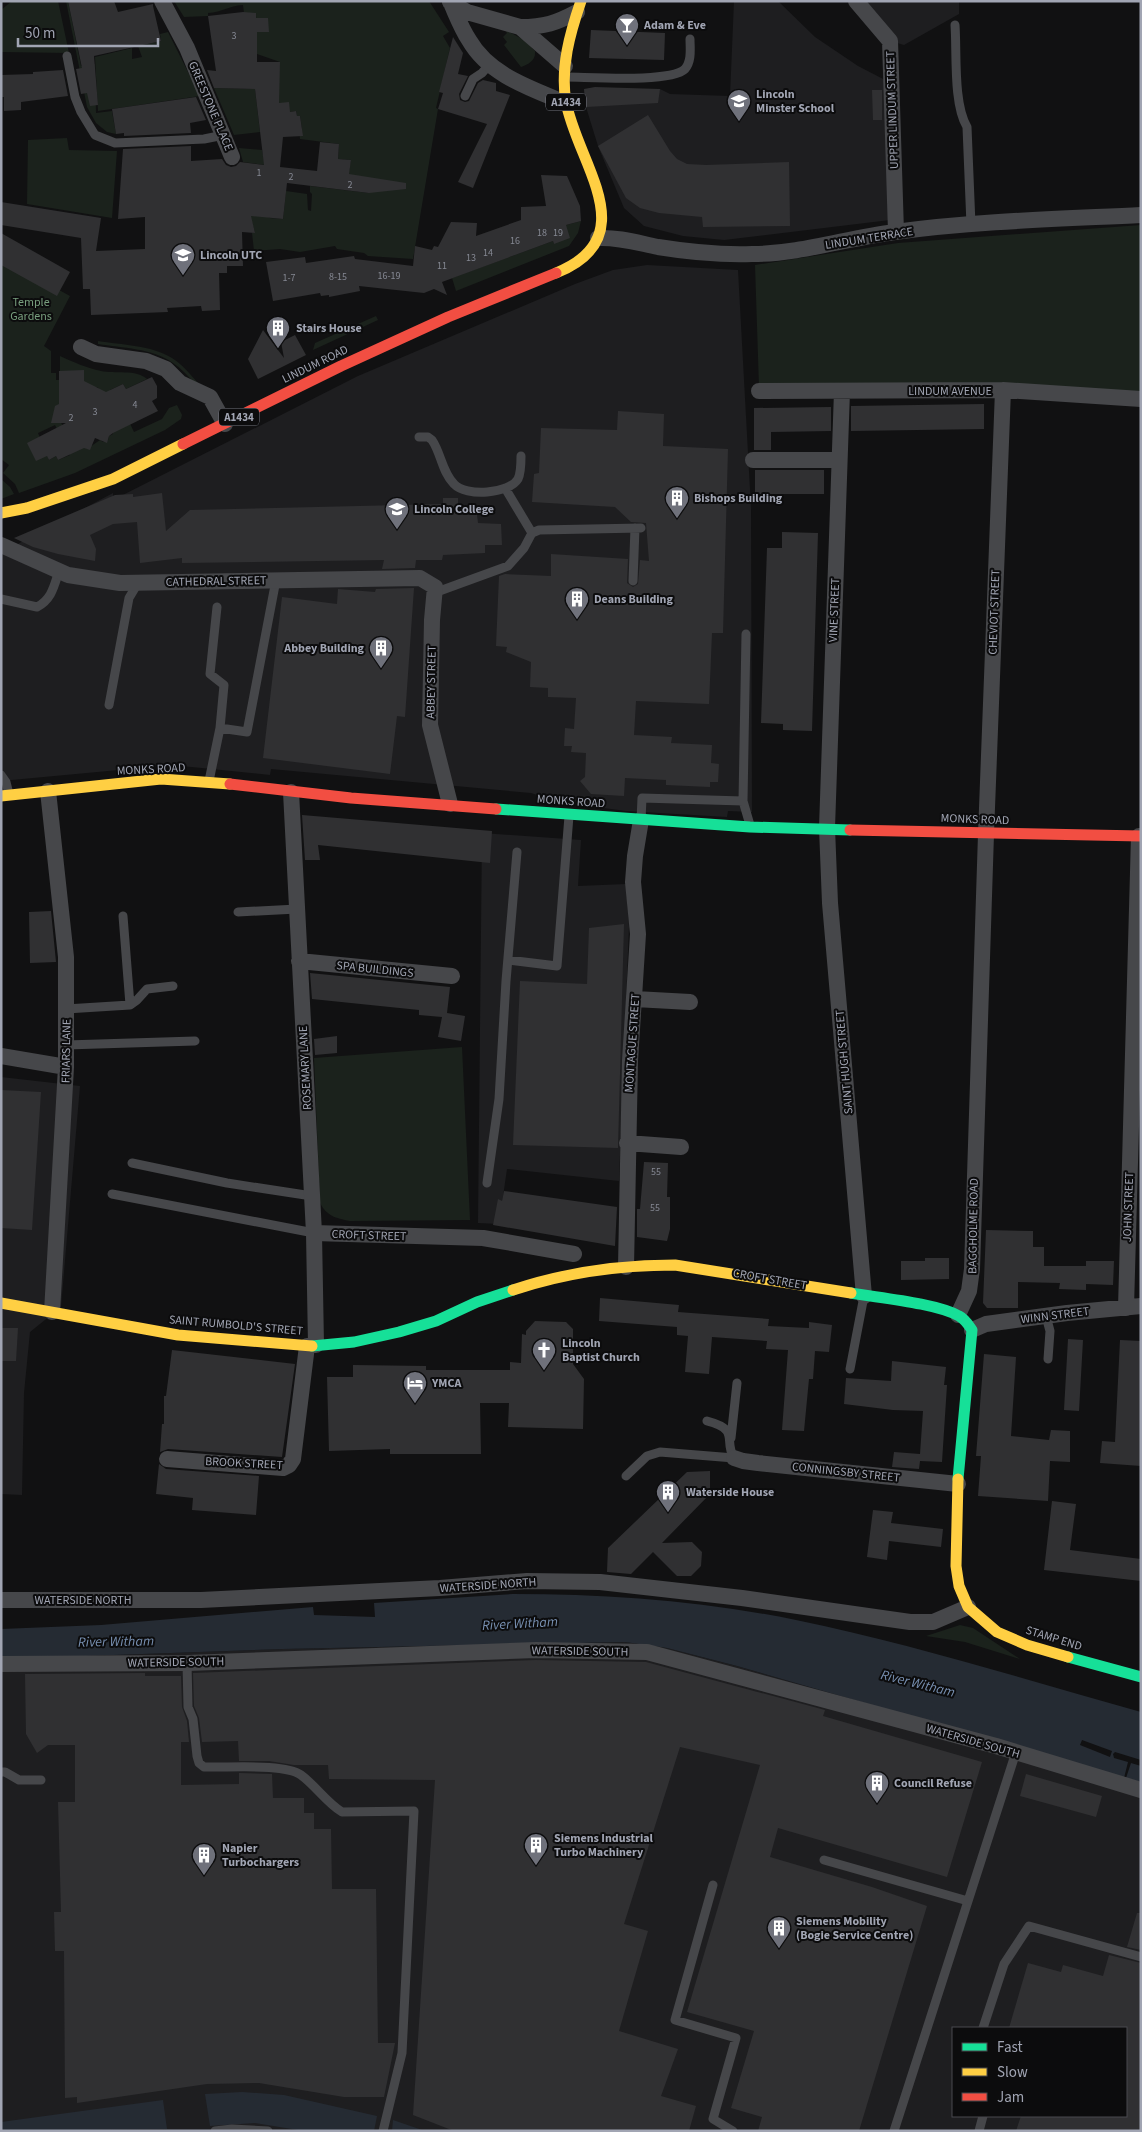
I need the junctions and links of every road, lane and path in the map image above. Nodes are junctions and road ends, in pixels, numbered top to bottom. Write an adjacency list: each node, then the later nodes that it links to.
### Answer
1 (162, 1): 13 (street, GREESTONE PLACE)
2 (856, 1): 17 (street, UPPER LINDUM STREET)
3 (450, 2): 6 (street); 9 (street)
4 (579, 6): 6 (street); 10 (main road, A1434)
5 (955, 25): 16 (lane)
6 (520, 26): 10 (street)
7 (690, 39): 10 (lane)
8 (67, 56): 13 (lane)
9 (489, 64): 11 (lane); 12 (street)
10 (565, 71): 12 (main road, A1434)
11 (465, 96)
12 (566, 102): 18 (main road, A1434)
13 (224, 135): 14 (street, GREESTONE PLACE)
14 (232, 157)
15 (1141, 215): 16 (street, LINDUM TERRACE)
16 (971, 225): 17 (street, LINDUM TERRACE)
17 (896, 232): 18 (street, LINDUM TERRACE)
18 (598, 238): 24 (main road, LINDUM ROAD / A1434)
19 (82, 347): 24 (street)
20 (1003, 390): 22 (street, LINDUM AVENUE); 23 (street, LINDUM AVENUE); 56 (street, CHEVIOT STREET)
21 (759, 391): 22 (street, LINDUM AVENUE)
22 (842, 391): 28 (street, VINE STREET)
23 (1141, 399)
24 (225, 424): 30 (main road, LINDUM ROAD / A1434)
25 (419, 437): 29 (lane)
26 (522, 456): 29 (lane)
27 (753, 460): 28 (street)
28 (839, 460): 55 (street, VINE STREET)
29 (505, 488): 33 (lane)
30 (27, 508): 31 (main road, LINDUM ROAD / A1434); 32 (main road, LINDUM ROAD / A1434)
31 (1, 512)
32 (8, 525)
33 (532, 533): 37 (lane); 39 (lane)
34 (1, 545): 35 (street, CATHEDRAL STREET)
35 (59, 571): 38 (street, CATHEDRAL STREET); 40 (lane)
36 (276, 580): 38 (street, CATHEDRAL STREET); 39 (street, CATHEDRAL STREET); 44 (lane)
37 (634, 581)
38 (138, 583): 43 (lane)
39 (434, 590): 51 (street, ABBEY STREET)
40 (1, 599)
41 (217, 607): 44 (lane)
42 (746, 634): 50 (lane)
43 (108, 705)
44 (220, 728): 46 (lane)
45 (1, 775): 49 (lane)
46 (209, 781): 47 (main road, MONKS ROAD); 48 (main road, MONKS ROAD)
47 (48, 791): 49 (main road, MONKS ROAD); 69 (street, FRIARS LANE)
48 (291, 792): 51 (main road, MONKS ROAD); 59 (street, ROSEMARY LANE)
49 (5, 795)
50 (743, 801): 53 (lane); 54 (lane)
51 (450, 804): 52 (main road, MONKS ROAD)
52 (569, 814): 53 (main road, MONKS ROAD); 62 (lane)
53 (640, 820): 54 (main road, MONKS ROAD); 66 (street, MONTAGUE STREET)
54 (750, 826): 55 (main road, MONKS ROAD)
55 (828, 828): 56 (main road, MONKS ROAD); 84 (street, SAINT HUGH STREET)
56 (986, 834): 57 (main road, MONKS ROAD); 88 (street, BAGGHOLME ROAD)
57 (1140, 836): 86 (street, JOHN STREET)
58 (517, 852): 62 (lane)
59 (297, 909): 60 (lane); 63 (street, ROSEMARY LANE)
60 (238, 912)
61 (123, 916): 68 (lane)
62 (508, 960): 77 (lane)
63 (299, 961): 64 (street, SPA BUILDINGS); 79 (street, ROSEMARY LANE)
64 (452, 976)
65 (173, 986): 68 (lane)
66 (635, 999): 67 (street); 74 (street, MONTAGUE STREET)
67 (690, 1002)
68 (130, 1005): 69 (lane)
69 (66, 1009): 71 (street, FRIARS LANE)
70 (195, 1040): 71 (lane)
71 (66, 1046): 73 (street, FRIARS LANE)
72 (1, 1056): 73 (street)
73 (66, 1067): 87 (street, FRIARS LANE)
74 (627, 1143): 75 (street); 82 (street, MONTAGUE STREET)
75 (680, 1147)
76 (132, 1163): 79 (lane)
77 (487, 1184)
78 (112, 1194): 80 (lane)
79 (312, 1196): 80 (street, ROSEMARY LANE)
80 (314, 1233): 81 (street, CROFT STREET); 91 (street, ROSEMARY LANE)
81 (574, 1254)
82 (626, 1267): 83 (main road, CROFT STREET); 84 (main road, CROFT STREET)
83 (581, 1274): 91 (main road, SAINT RUMBOLD'S STREET)
84 (864, 1296): 88 (main road, CROFT STREET); 93 (lane)
85 (1, 1303): 87 (main road, SAINT RUMBOLD'S STREET)
86 (1133, 1307): 89 (street, WINN STREET)
87 (52, 1312): 91 (main road, SAINT RUMBOLD'S STREET)
88 (958, 1315): 90 (main road)
89 (1046, 1316): 90 (street, WINN STREET); 92 (lane)
90 (972, 1330): 100 (main road)
91 (312, 1345): 98 (street, BROOK STREET)
92 (1048, 1359)
93 (850, 1369)
94 (737, 1383): 96 (lane)
95 (707, 1421): 96 (lane)
96 (731, 1438): 97 (lane)
97 (734, 1458): 99 (lane); 100 (street, CONNINGSBY STREET)
98 (167, 1459)
99 (626, 1476)
100 (958, 1484): 102 (main road)
101 (1, 1600): 102 (street, WATERSIDE NORTH)
102 (968, 1606): 105 (main road, STAMP END)
103 (188, 1663): 104 (street, WATERSIDE SOUTH); 106 (street, WATERSIDE SOUTH); 118 (lane)
104 (1, 1664)
105 (1141, 1677)
106 (1016, 1752): 109 (street, WATERSIDE SOUTH); 112 (lane)
107 (1, 1772): 108 (lane)
108 (41, 1780)
109 (1141, 1790)
110 (824, 1860): 112 (lane)
111 (713, 1885): 119 (lane)
112 (968, 1901): 120 (lane)
113 (1141, 1957): 114 (lane)
114 (982, 2027)
115 (983, 2117): 121 (lane)
116 (215, 2131): 117 (lane)
117 (268, 2131)
118 (383, 2131)
119 (733, 2131)
120 (894, 2131)
121 (979, 2131)

